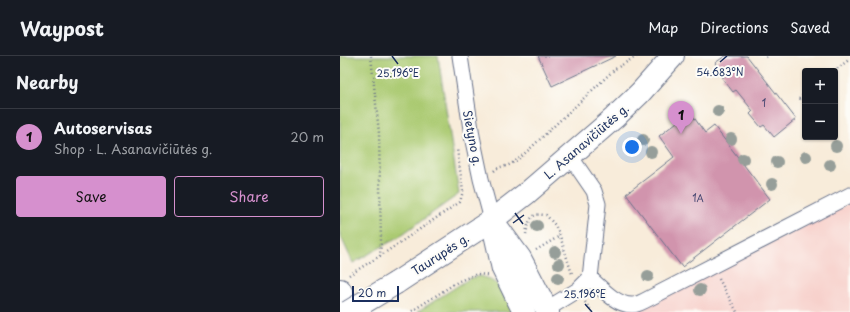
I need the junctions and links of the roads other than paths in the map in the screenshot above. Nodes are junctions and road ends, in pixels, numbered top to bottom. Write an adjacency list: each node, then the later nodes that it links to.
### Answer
1 (460, 56): 5 (street, Sietyno g.)
2 (672, 56): 3 (main road, L. Asanavičiūtės g.)
3 (570, 156): 5 (main road, L. Asanavičiūtės g.); 6 (street)
4 (850, 195): 6 (street)
5 (492, 220): 8 (main road); 9 (main road, Taurupės g., bridge); 11 (main road)
6 (590, 278): 8 (street)
7 (343, 283): 10 (main road)
8 (548, 310)
9 (348, 312)
10 (351, 312)
11 (524, 312)

